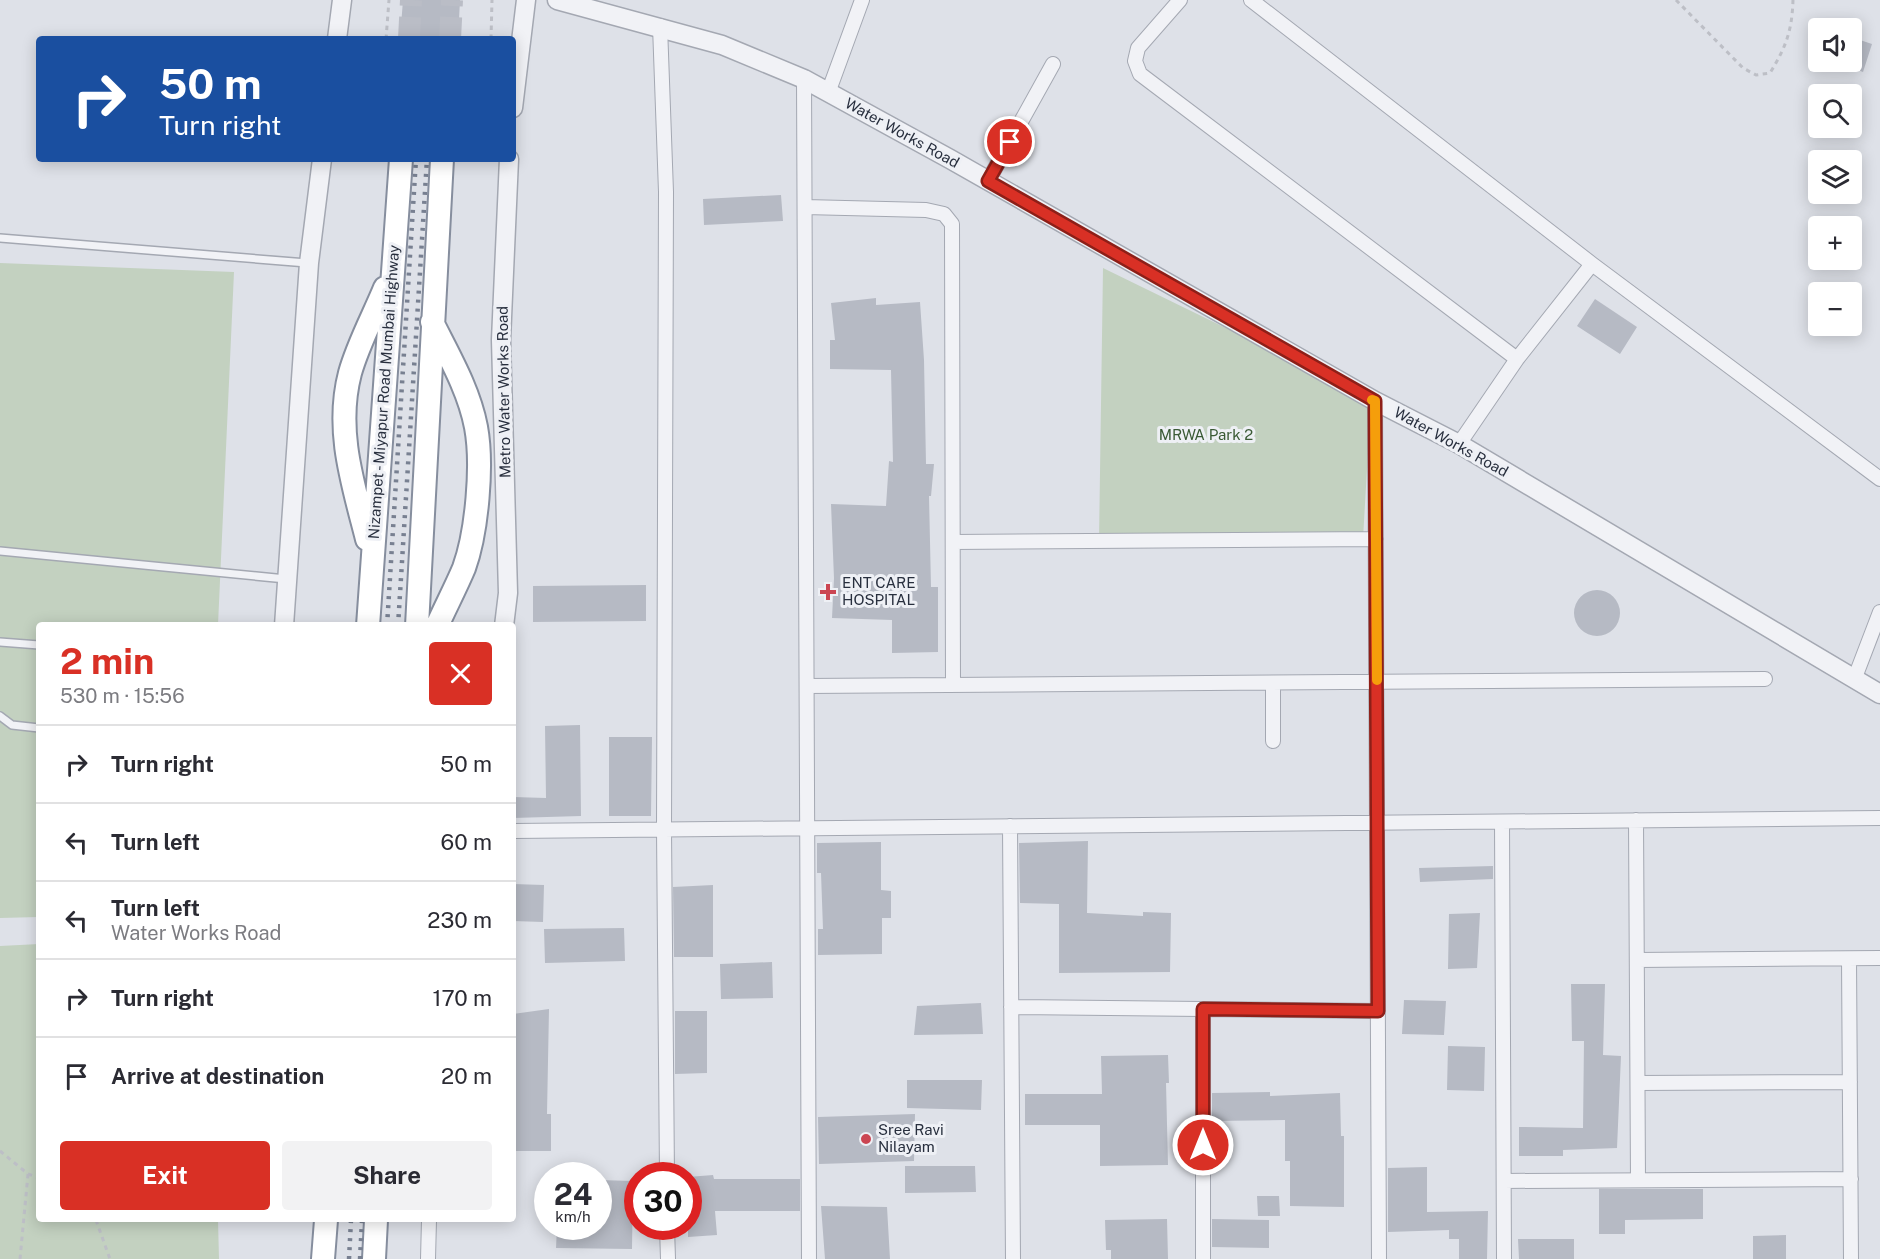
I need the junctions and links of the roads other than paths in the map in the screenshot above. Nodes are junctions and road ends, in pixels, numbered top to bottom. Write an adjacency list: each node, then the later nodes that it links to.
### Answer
1 (342, 0): 8 (street)
2 (526, 0): 11 (street)
3 (557, 0): 7 (street, Water Works Road)
4 (862, 0): 12 (street)
5 (1180, 0): 24 (street)
6 (1251, 0): 21 (street)
7 (660, 26): 10 (street, Water Works Road); 57 (street)
8 (337, 36)
9 (1053, 64): 17 (street)
10 (804, 80): 12 (street, Water Works Road); 18 (street)
11 (516, 83)
12 (828, 93): 17 (street, Water Works Road)
13 (322, 162): 20 (street)
14 (400, 162): 22 (highway, Nizampet - Miyapur Road Mumbai Highway)
15 (442, 162): 23 (highway)
16 (509, 162): 38 (street, Metro Water Works Road)
17 (988, 181): 25 (street, Water Works Road)
18 (805, 207): 29 (street); 46 (street)
19 (0, 238): 20 (lane)
20 (309, 264): 32 (street)
21 (1592, 264): 24 (street); 27 (street)
22 (393, 267): 31 (highway, Nizampet - Miyapur Road Mumbai Highway); 31 (highway)
23 (432, 321): 36 (highway); 37 (highway)
24 (1517, 359): 26 (street)
25 (1375, 401): 26 (street, Water Works Road); 28 (street)
26 (1459, 444): 42 (street, Water Works Road)
27 (1880, 479)
28 (1376, 539): 29 (street); 43 (street)
29 (953, 542): 45 (street)
30 (0, 551): 32 (lane)
31 (372, 555): 35 (highway, Nizampet - Miyapur Road Mumbai Highway)
32 (286, 579): 34 (street)
33 (1880, 612): 42 (street)
34 (284, 622)
35 (368, 622)
36 (417, 622)
37 (438, 622)
38 (504, 622)
39 (0, 642): 40 (lane)
40 (36, 645)
41 (1765, 679): 43 (street)
42 (1854, 680): 47 (street, Water Works Road)
43 (1377, 682): 44 (street); 54 (street)
44 (1273, 683): 45 (street); 50 (street)
45 (953, 685): 46 (street)
46 (807, 686): 56 (street)
47 (1880, 694)
48 (0, 716): 49 (lane)
49 (36, 728)
50 (1273, 741)
51 (1880, 818): 52 (street)
52 (1636, 820): 53 (street); 61 (street)
53 (1502, 822): 54 (street); 70 (street)
54 (1377, 823): 55 (street); 64 (street)
55 (1010, 826): 56 (street); 62 (street)
56 (807, 828): 57 (street); 79 (street)
57 (664, 830): 58 (street); 67 (street)
58 (516, 831)
59 (1880, 958): 60 (street)
60 (1849, 959): 61 (street); 65 (street)
61 (1637, 960): 66 (street)
62 (1011, 1007): 63 (street); 80 (street)
63 (1203, 1009): 64 (street); 81 (street)
64 (1378, 1011): 82 (street)
65 (1850, 1082): 66 (street); 68 (street)
66 (1638, 1083): 69 (street)
67 (667, 1162)
68 (1851, 1179): 69 (street); 84 (street)
69 (1638, 1180): 70 (street)
70 (1504, 1181): 83 (street)
71 (326, 1222): 75 (highway)
72 (376, 1222): 76 (highway)
73 (429, 1222): 77 (street)
74 (667, 1240): 78 (street)
75 (323, 1259)
76 (374, 1259)
77 (428, 1259)
78 (668, 1259)
79 (809, 1259)
80 (1012, 1259)
81 (1203, 1259)
82 (1379, 1259)
83 (1504, 1259)
84 (1851, 1259)

